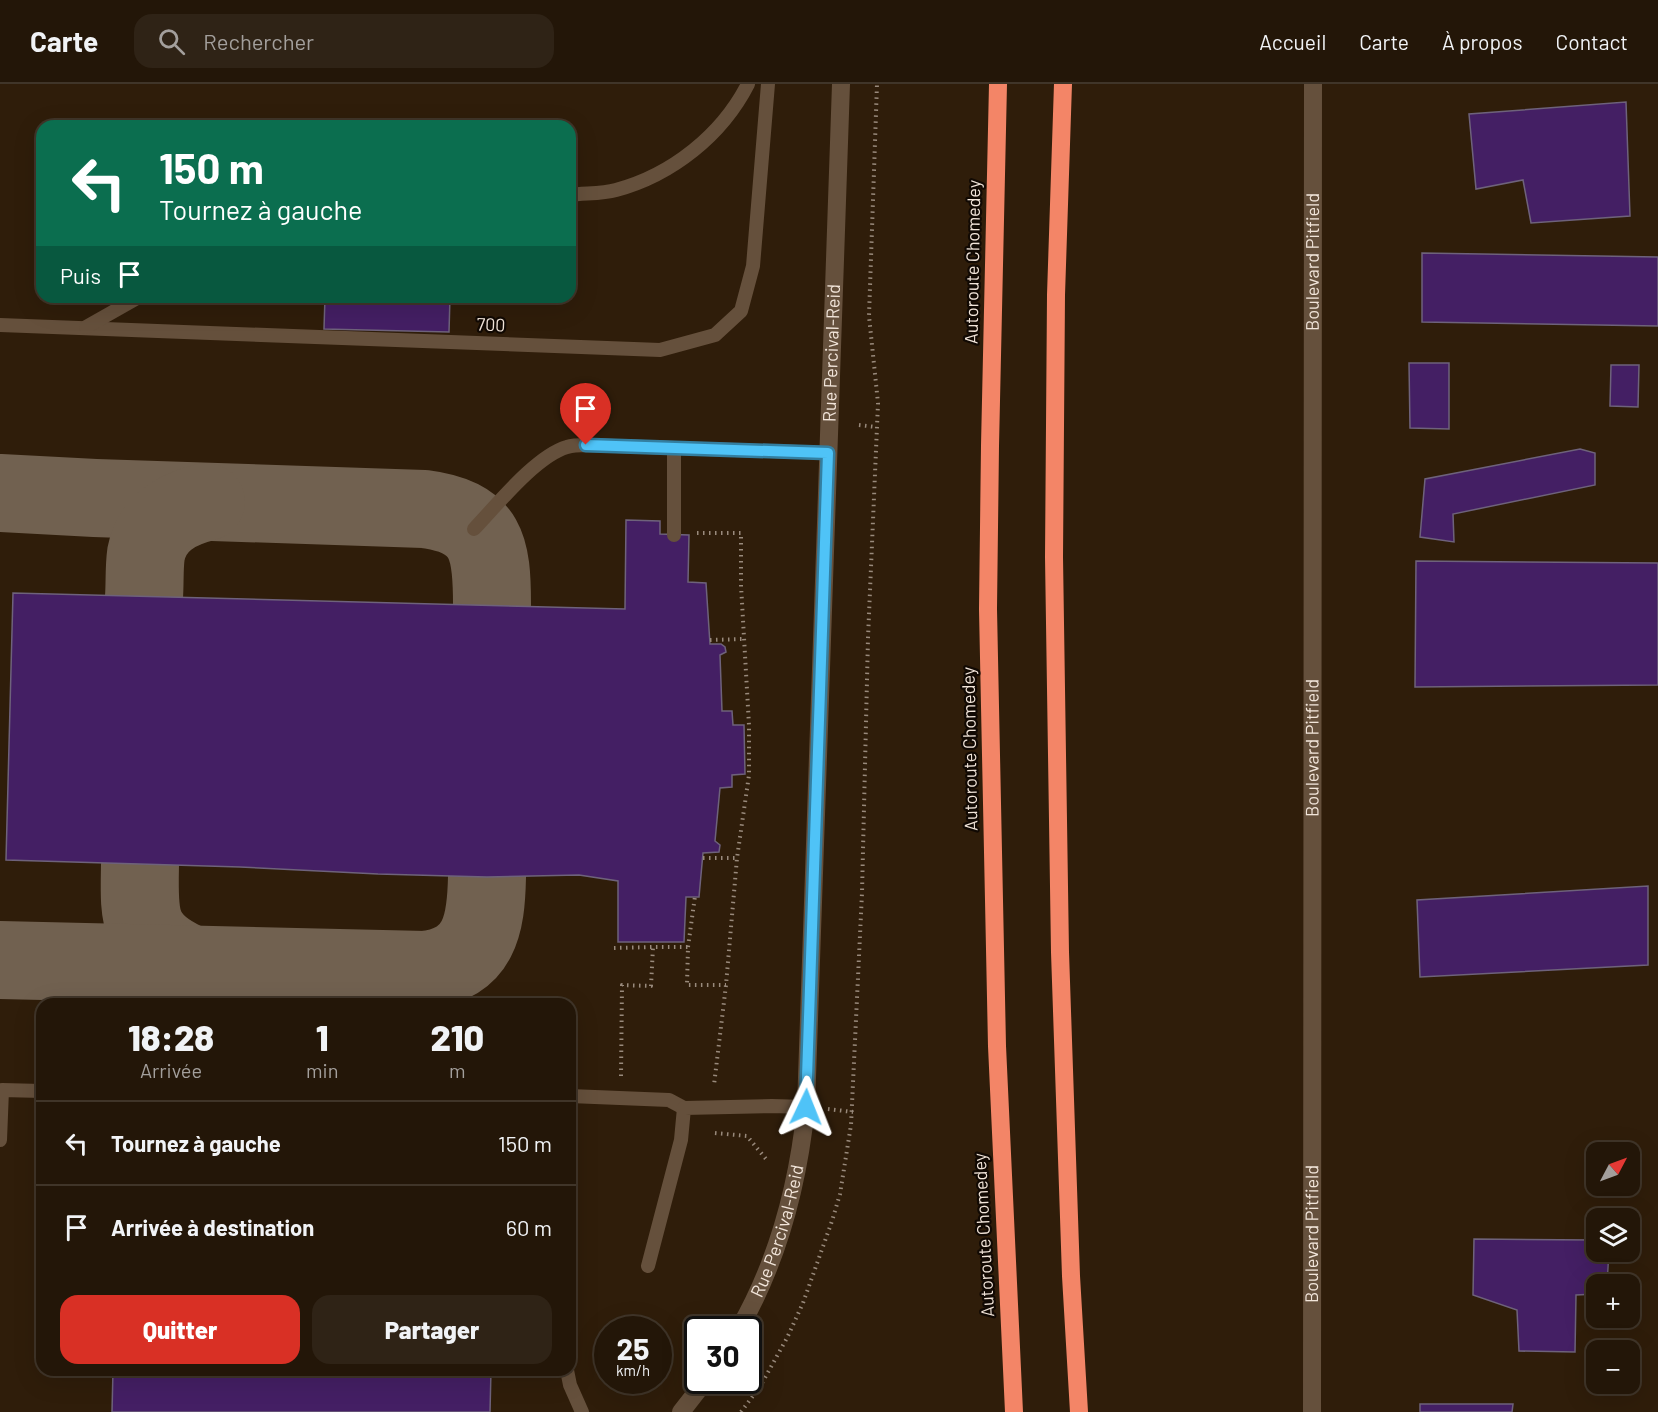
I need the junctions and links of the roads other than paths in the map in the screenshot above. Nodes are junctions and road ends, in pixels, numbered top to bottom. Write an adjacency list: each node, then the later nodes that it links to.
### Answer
1 (748, 84): 7 (lane)
2 (768, 84): 10 (lane, 700)
3 (841, 84): 12 (street, Rue Percival-Reid)
4 (998, 84): 26 (highway, Autoroute Chomedey)
5 (1063, 84): 27 (highway)
6 (1313, 84): 28 (street, Boulevard Pitfield)
7 (576, 194)
8 (129, 303): 10 (lane)
9 (0, 325): 10 (lane, 700)
10 (85, 328)
11 (674, 448): 12 (lane); 13 (lane); 14 (lane)
12 (828, 453): 17 (street, Rue Percival-Reid)
13 (474, 529)
14 (674, 535)
15 (36, 1091): 19 (lane)
16 (576, 1096): 18 (lane)
17 (806, 1107): 18 (lane); 21 (street, Rue Percival-Reid)
18 (684, 1108): 20 (lane)
19 (0, 1140)
20 (648, 1266)
21 (746, 1316)
22 (568, 1376): 24 (lane)
23 (695, 1394): 25 (street)
24 (582, 1412)
25 (681, 1412)
26 (1014, 1412)
27 (1079, 1412)
28 (1312, 1412)

